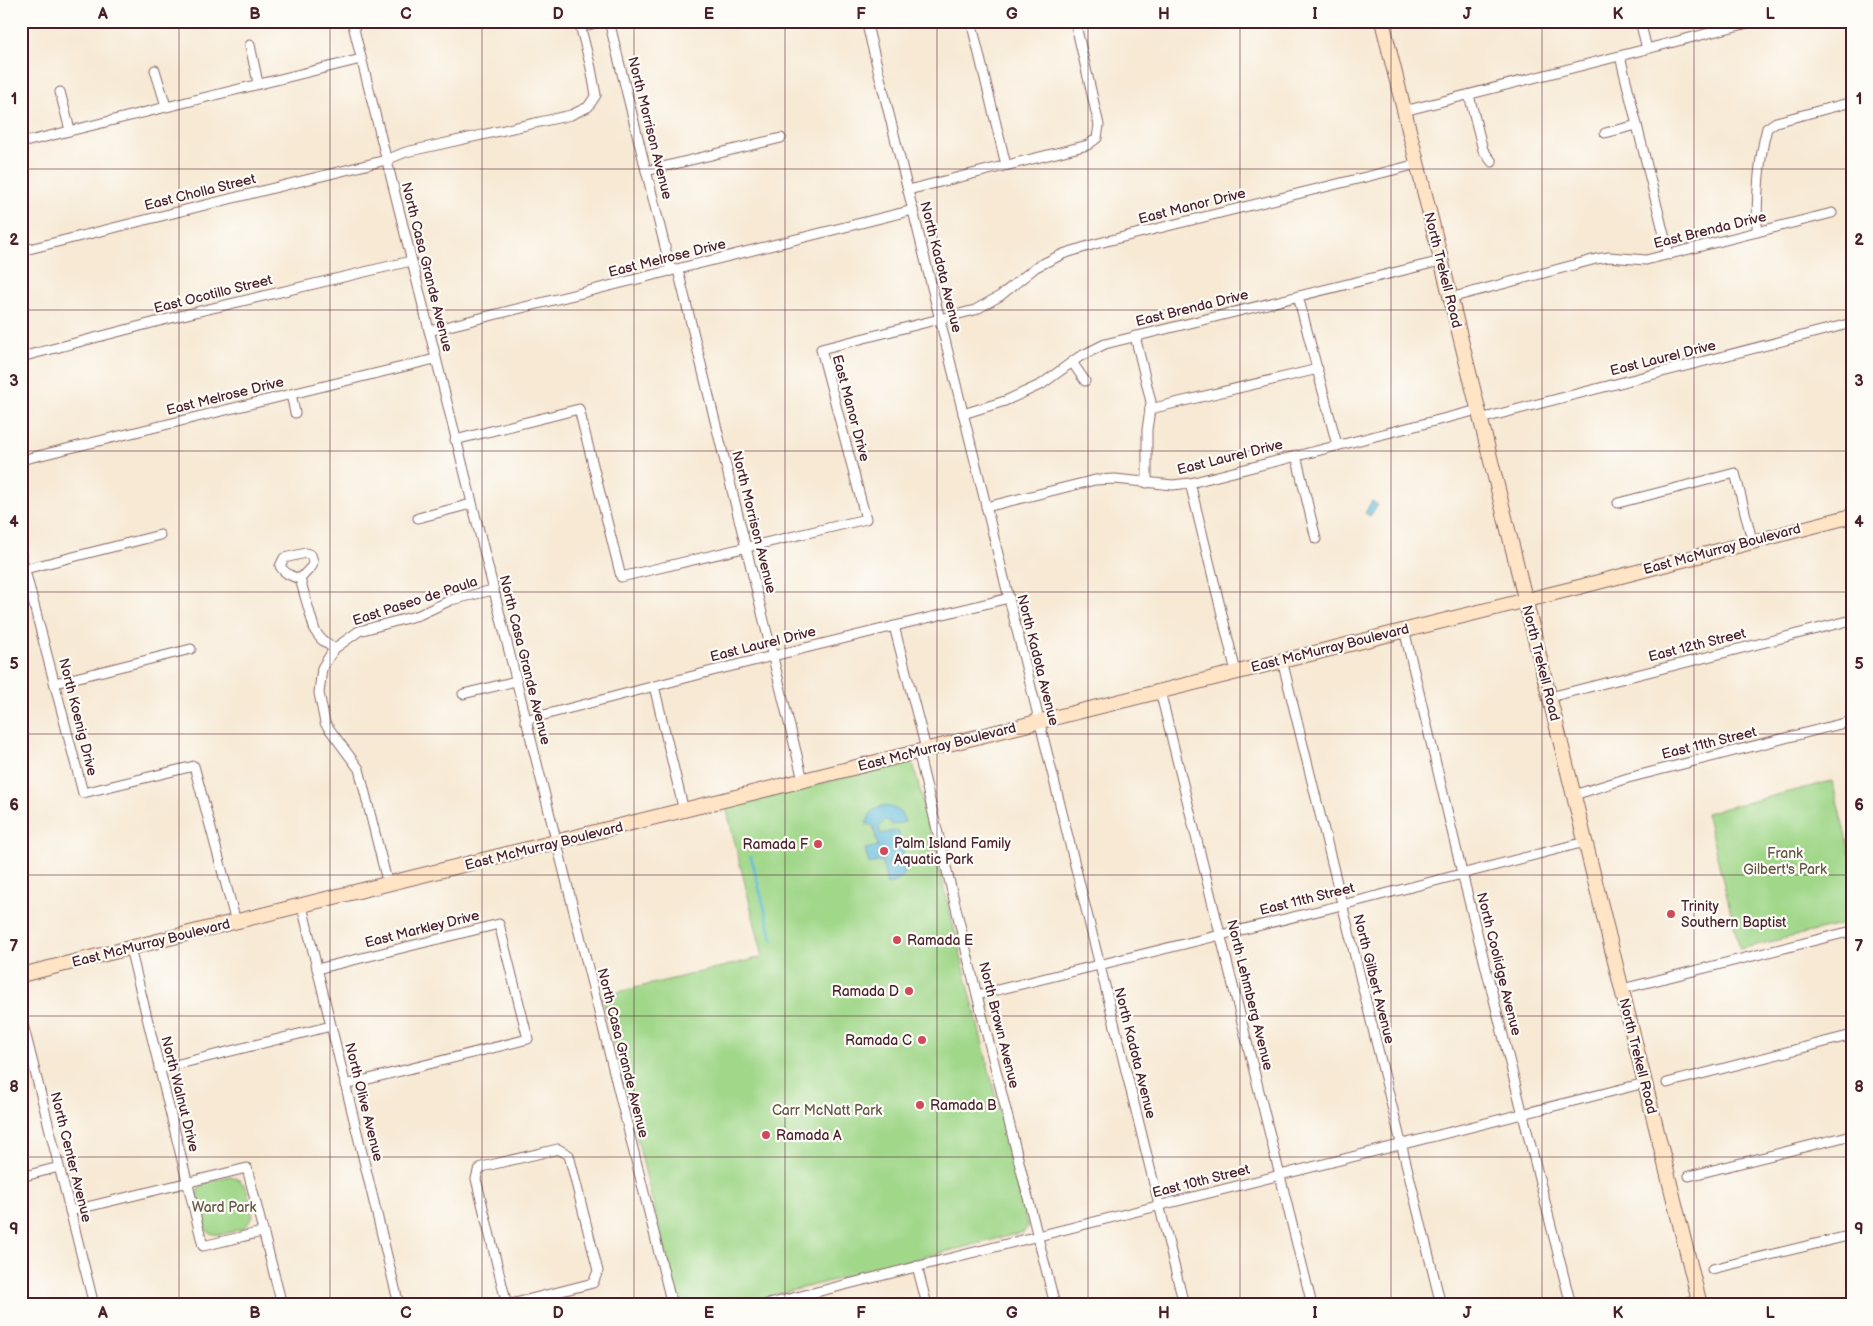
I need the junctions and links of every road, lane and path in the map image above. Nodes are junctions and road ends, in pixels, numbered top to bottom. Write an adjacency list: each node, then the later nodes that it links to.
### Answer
1 (352, 21): 14 (street, North Casa Grande Avenue)
2 (604, 21): 10 (street)
3 (609, 21): 31 (street, North Morrison Avenue)
4 (866, 21): 32 (street, North Kadota Avenue)
5 (971, 21): 30 (street)
6 (1074, 21): 30 (street)
7 (1382, 21): 21 (street, North Trekell Road)
8 (1640, 21): 12 (street)
9 (1756, 21): 12 (street)
10 (580, 24): 27 (street, East Cholla Street)
11 (250, 45): 16 (street)
12 (1647, 50): 13 (street)
13 (1620, 56): 18 (street); 22 (street)
14 (361, 59): 16 (street); 27 (street, North Casa Grande Avenue)
15 (155, 70): 20 (street)
16 (258, 83): 20 (street)
17 (60, 92): 23 (street)
18 (1468, 95): 21 (street); 28 (street)
19 (1852, 102): 35 (street)
20 (166, 106): 23 (street)
21 (1404, 110): 29 (street, North Trekell Road)
22 (1637, 125): 24 (street); 37 (street)
23 (70, 130): 26 (street)
24 (1605, 133)
25 (781, 138): 31 (street)
26 (21, 143)
27 (386, 160): 36 (street, East Cholla Street); 38 (street, North Casa Grande Avenue)
28 (1492, 162)
29 (1418, 164): 39 (street, North Trekell Road); 43 (street, East Manor Drive)
30 (1006, 165): 32 (street)
31 (646, 171): 40 (street, North Morrison Avenue)
32 (908, 190): 33 (street, North Kadota Avenue)
33 (912, 210): 40 (street, East Melrose Drive); 43 (street, North Kadota Avenue)
34 (1832, 213): 35 (street, East Brenda Drive)
35 (1757, 232): 37 (street, East Brenda Drive)
36 (21, 251)
37 (1669, 255): 42 (street, East Brenda Drive)
38 (411, 261): 45 (street, North Casa Grande Avenue); 47 (street, East Ocotillo Street)
39 (1441, 261): 41 (street, East Brenda Drive); 42 (street, North Trekell Road)
40 (675, 270): 45 (street, East Melrose Drive); 71 (street, North Morrison Avenue)
41 (1298, 296): 46 (street, East Brenda Drive); 50 (street)
42 (1450, 298): 56 (street, North Trekell Road)
43 (940, 320): 55 (street, North Kadota Avenue); 71 (street, East Manor Drive)
44 (1852, 323): 56 (street, East Laurel Drive)
45 (428, 331): 48 (street, North Casa Grande Avenue)
46 (1135, 336): 49 (street, East Brenda Drive); 53 (street)
47 (21, 357)
48 (435, 359): 52 (street, East Melrose Drive); 57 (street, North Casa Grande Avenue)
49 (1072, 362): 51 (street); 55 (street, East Brenda Drive)
50 (1318, 369): 53 (street); 58 (street)
51 (1085, 381)
52 (291, 394): 54 (street); 60 (street, East Melrose Drive)
53 (1150, 409): 61 (street)
54 (295, 413)
55 (963, 414): 65 (street, North Kadota Avenue)
56 (1479, 414): 58 (street, East Laurel Drive); 77 (street, North Trekell Road)
57 (456, 440): 64 (street, North Casa Grande Avenue); 71 (street, East Manor Drive)
58 (1338, 445): 59 (street, East Laurel Drive)
59 (1296, 455): 62 (street, East Laurel Drive); 69 (street)
60 (21, 460)
61 (1147, 483): 62 (street, East Laurel Drive); 65 (street, East Laurel Drive)
62 (1190, 483): 85 (street)
63 (1618, 503): 70 (street)
64 (471, 504): 67 (street); 75 (street, North Casa Grande Avenue)
65 (986, 507): 76 (street, North Kadota Avenue)
66 (1852, 516): 70 (street, East McMurray Boulevard)
67 (418, 518)
68 (160, 535): 73 (street)
69 (1316, 539)
70 (1752, 540): 77 (street, East McMurray Boulevard)
71 (746, 548): 83 (street, North Morrison Avenue)
72 (21, 555): 73 (street, North Koenig Drive)
73 (25, 569): 87 (street, North Koenig Drive)
74 (300, 579): 82 (street)
75 (493, 590): 82 (street, East Paseo de Paula); 86 (street, North Casa Grande Avenue)
76 (1009, 598): 79 (street, East Laurel Drive); 93 (street, North Kadota Avenue)
77 (1525, 600): 80 (street, East McMurray Boulevard); 91 (street, North Trekell Road)
78 (1852, 620): 91 (street, East 12th Street)
79 (894, 626): 83 (street, East Laurel Drive); 95 (street, North Brown Avenue)
80 (1404, 629): 84 (street, East McMurray Boulevard); 101 (street, North Coolidge Avenue)
81 (191, 649): 87 (street)
82 (334, 649): 102 (street, East Paseo de Paula)
83 (773, 656): 88 (street, East Laurel Drive); 96 (street, North Morrison Avenue)
84 (1282, 660): 85 (street, East McMurray Boulevard); 103 (street, North Gilbert Avenue)
85 (1236, 672): 89 (street, East McMurray Boulevard)
86 (516, 681): 90 (street); 92 (street, North Casa Grande Avenue)
87 (55, 683): 105 (street, North Koenig Drive)
88 (654, 686): 92 (street, East Laurel Drive); 98 (street)
89 (1160, 691): 93 (street, East McMurray Boulevard); 107 (street, North Lehmberg Avenue)
90 (463, 694)
91 (1550, 697): 97 (street, North Trekell Road)
92 (525, 720): 99 (street, North Casa Grande Avenue)
93 (1040, 721): 95 (street, East McMurray Boulevard); 109 (street, North Kadota Avenue)
94 (1852, 721): 97 (street, East 11th Street)
95 (922, 750): 96 (street, East McMurray Boulevard); 113 (street, North Brown Avenue)
96 (803, 780): 98 (street, East McMurray Boulevard)
97 (1574, 794): 100 (street, North Trekell Road)
98 (684, 811): 99 (street, East McMurray Boulevard)
99 (557, 842): 102 (street, East McMurray Boulevard); 142 (street, North Casa Grande Avenue)
100 (1585, 842): 101 (street, East 11th Street); 112 (street, North Trekell Road)
101 (1462, 873): 103 (street, East 11th Street); 121 (street, North Coolidge Avenue)
102 (388, 885): 104 (street, East McMurray Boulevard)
103 (1342, 905): 107 (street, East 11th Street); 123 (street, North Gilbert Avenue)
104 (302, 906): 105 (street, East McMurray Boulevard); 110 (street, North Olive Avenue)
105 (236, 922): 108 (street, East McMurray Boulevard)
106 (1852, 931): 112 (street)
107 (1221, 934): 109 (street, East 11th Street); 125 (street, North Lehmberg Avenue)
108 (130, 948): 111 (street, East McMurray Boulevard); 117 (street, North Walnut Drive)
109 (1099, 964): 113 (street, East 11th Street); 129 (street, North Kadota Avenue)
110 (317, 969): 115 (street, North Olive Avenue); 120 (street, East Markley Drive)
111 (21, 976)
112 (1622, 989): 118 (street, North Trekell Road)
113 (977, 995): 133 (street, North Brown Avenue)
114 (21, 1016): 124 (street, North Center Avenue)
115 (331, 1026): 117 (street); 120 (street, North Olive Avenue)
116 (1852, 1035): 119 (street)
117 (159, 1069): 128 (street, North Walnut Drive)
118 (1645, 1083): 121 (street, East 10th Street); 137 (street, North Trekell Road)
119 (1667, 1083)
120 (345, 1085): 140 (street, North Olive Avenue)
121 (1522, 1114): 123 (street, East 10th Street); 149 (street, North Coolidge Avenue)
122 (1852, 1135): 126 (street)
123 (1400, 1145): 125 (street, East 10th Street); 148 (street, North Gilbert Avenue)
124 (59, 1167): 127 (street); 130 (street, North Center Avenue)
125 (1280, 1175): 129 (street, East 10th Street); 147 (street, North Lehmberg Avenue)
126 (1689, 1176)
127 (21, 1177)
128 (187, 1184): 130 (street); 131 (street, North Walnut Drive); 131 (street)
129 (1159, 1206): 133 (street, East 10th Street); 146 (street, North Kadota Avenue)
130 (70, 1211): 138 (street, North Center Avenue)
131 (262, 1232): 139 (street)
132 (1852, 1235): 135 (street)
133 (1039, 1236): 134 (street, East 10th Street); 145 (street, North Brown Avenue)
134 (917, 1266): 136 (street, East 10th Street); 144 (street)
135 (1712, 1269)
136 (796, 1301): 143 (street, East 10th Street)
137 (1699, 1302): 150 (street)
138 (94, 1305)
139 (282, 1305)
140 (399, 1305)
141 (507, 1305): 141 (street)
142 (672, 1305)
143 (764, 1305)
144 (926, 1305)
145 (1055, 1305)
146 (1184, 1305)
147 (1312, 1305)
148 (1441, 1305)
149 (1571, 1305)
150 (1678, 1305)

